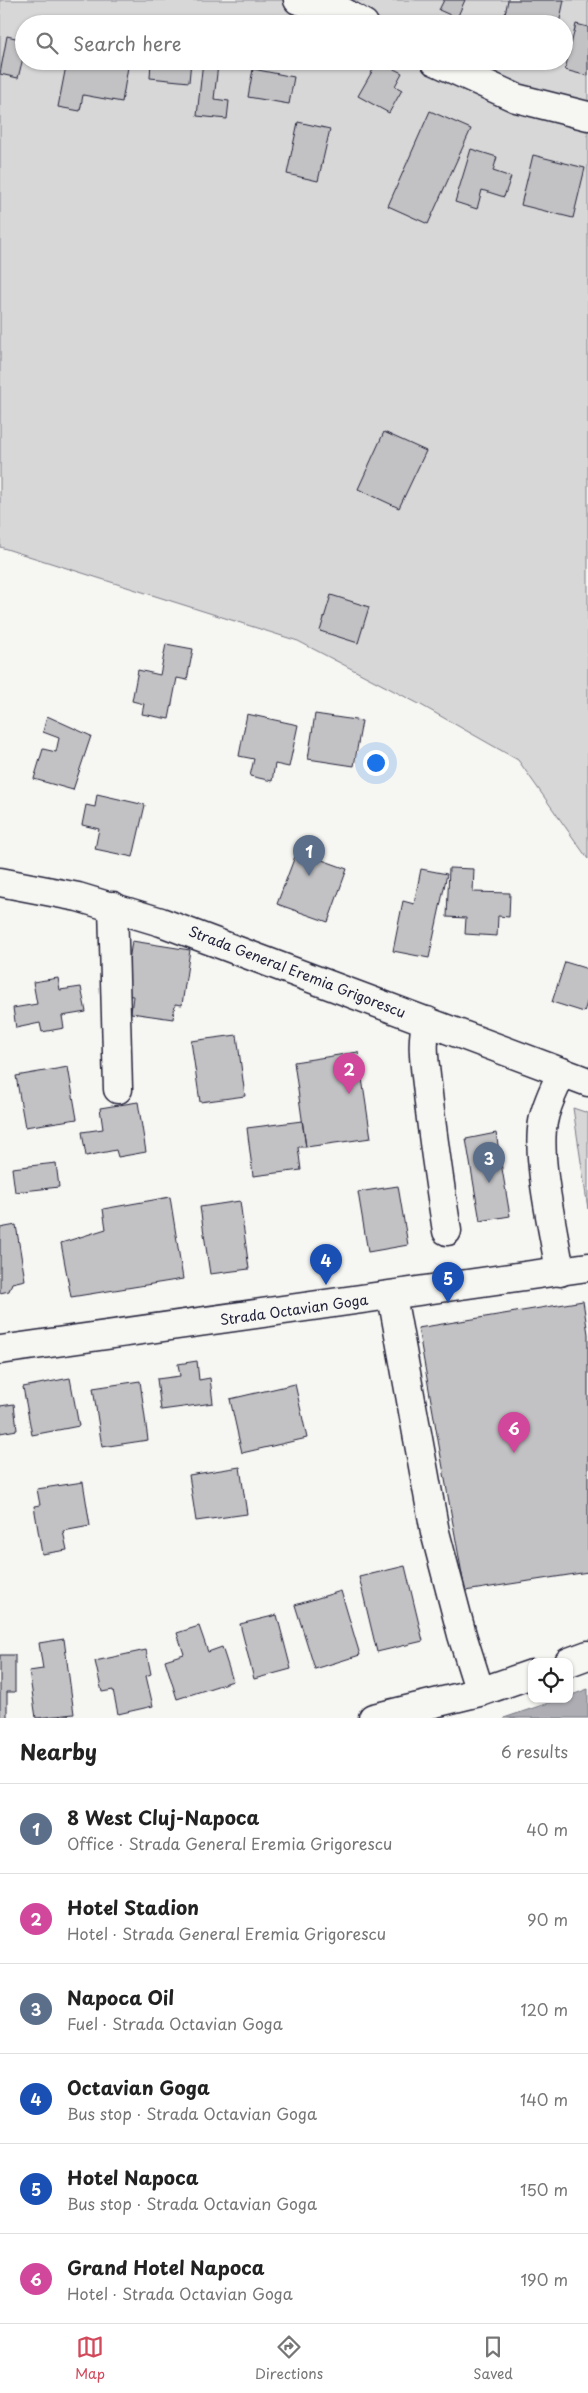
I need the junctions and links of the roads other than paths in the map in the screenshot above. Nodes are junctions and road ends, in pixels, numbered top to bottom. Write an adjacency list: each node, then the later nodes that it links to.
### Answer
1 (298, 0): 2 (main road)
2 (350, 12)
3 (455, 70): 4 (main road)
4 (588, 116)
5 (0, 882): 6 (main road, Strada General Eremia Grigorescu)
6 (113, 906): 7 (main road, Strada General Eremia Grigorescu); 10 (main road)
7 (428, 1021): 8 (main road, Strada General Eremia Grigorescu); 11 (main road)
8 (562, 1072): 9 (main road, Strada General Eremia Grigorescu); 13 (main road)
9 (588, 1082)
10 (118, 1088)
11 (447, 1232)
12 (588, 1268): 13 (main road, Strada Octavian Goga)
13 (560, 1272): 14 (main road, Strada Octavian Goga)
14 (392, 1296): 15 (main road, Strada Octavian Goga); 19 (main road)
15 (0, 1350)
16 (588, 1655): 17 (main road)
17 (573, 1661)
18 (528, 1675): 19 (main road)
19 (480, 1692): 20 (main road)
20 (373, 1718)

